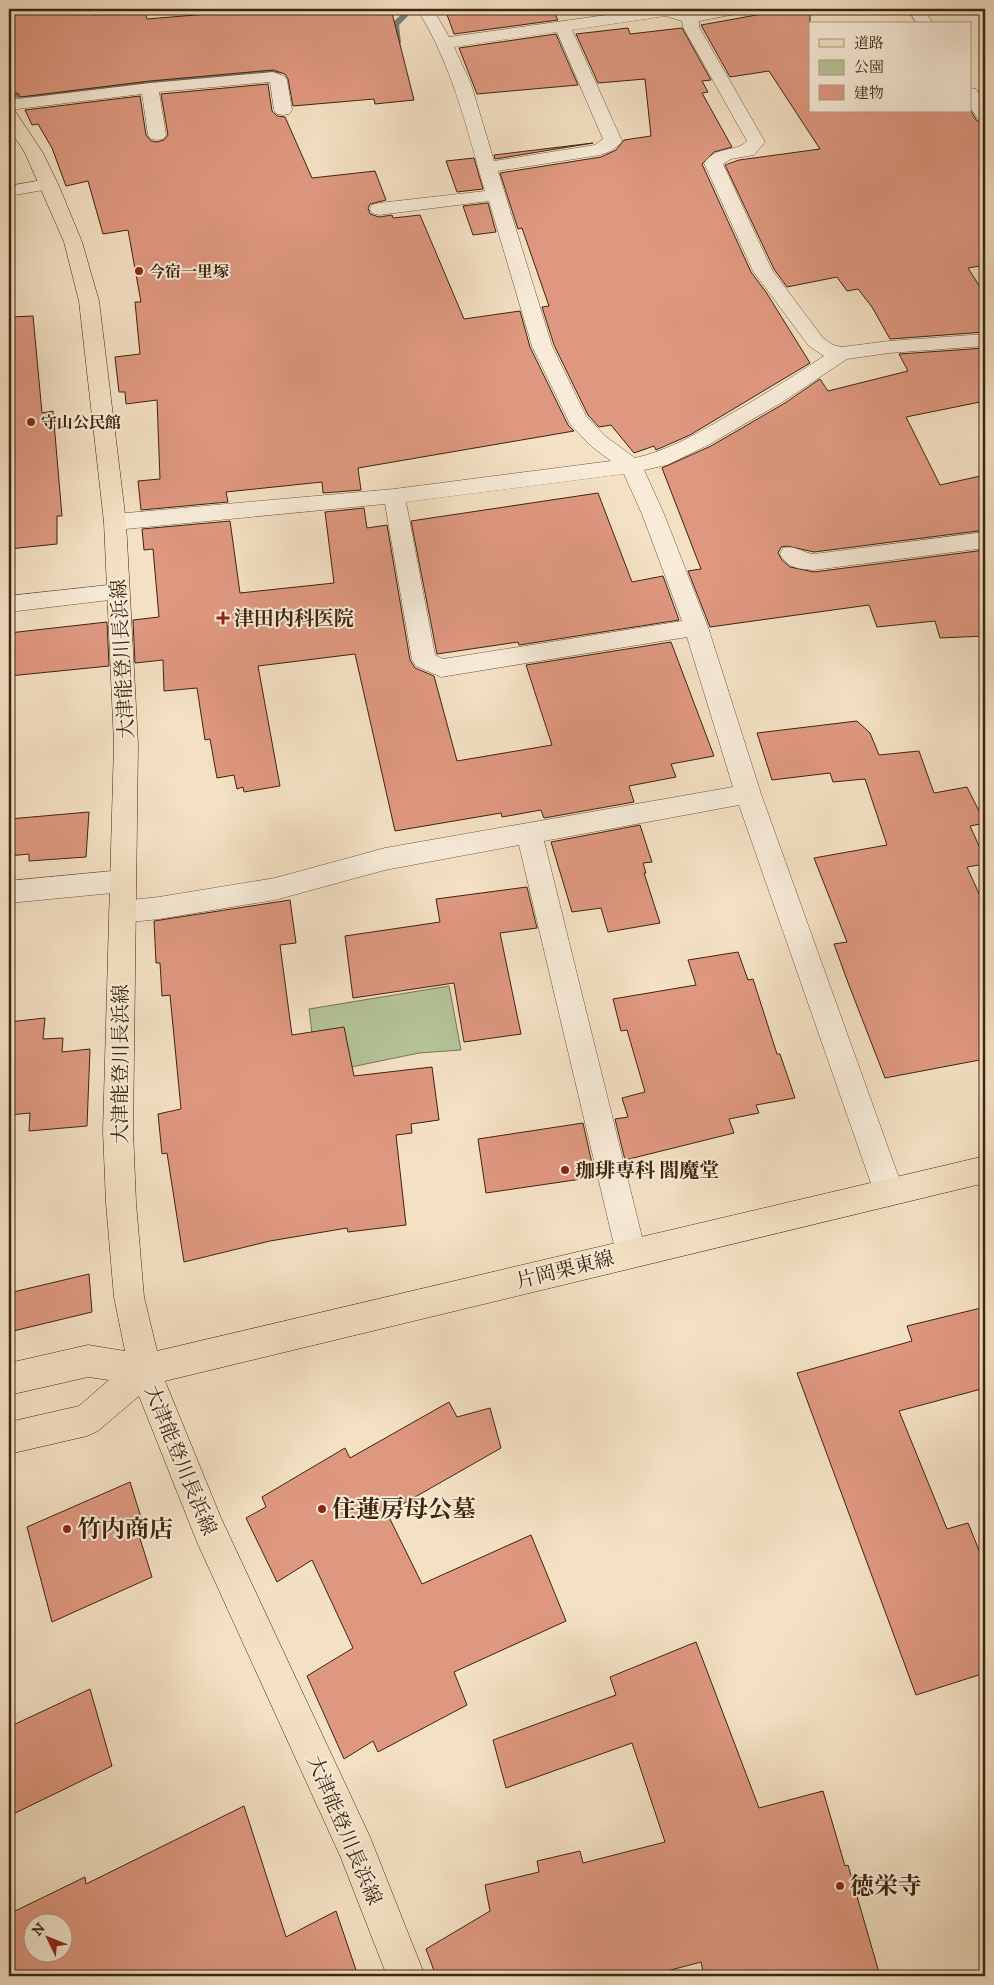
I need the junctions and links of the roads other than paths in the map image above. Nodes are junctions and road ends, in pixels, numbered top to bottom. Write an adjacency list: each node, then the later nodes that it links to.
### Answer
1 (425, 9): 8 (street)
2 (740, 9): 5 (street)
3 (916, 9): 6 (street)
4 (600, 15): 5 (street); 7 (street)
5 (690, 18): 22 (street)
6 (924, 22)
7 (563, 26): 8 (street); 16 (street)
8 (444, 44): 16 (street)
9 (150, 88): 11 (street); 12 (street); 15 (street)
10 (972, 96): 14 (street)
11 (9, 105)
12 (283, 110)
13 (9, 115): 17 (main road, 大津能登川長浜線)
14 (985, 116)
15 (157, 135)
16 (488, 167): 19 (street)
17 (49, 184): 18 (street); 25 (main road, 大津能登川長浜線)
18 (9, 191)
19 (496, 195): 20 (street); 23 (street)
20 (379, 209)
21 (985, 340): 22 (street)
22 (842, 352): 23 (street)
23 (631, 466): 24 (street); 30 (street)
24 (394, 496): 25 (street); 30 (street)
25 (115, 522): 28 (main road, 大津能登川長浜線)
26 (985, 540): 27 (street)
27 (791, 554)
28 (118, 592): 29 (street); 33 (main road, 大津能登川長浜線)
29 (9, 604)
30 (696, 627): 31 (street)
31 (748, 794): 32 (street); 37 (street)
32 (530, 833): 35 (street); 38 (street)
33 (123, 881): 34 (street); 35 (main road, 大津能登川長浜線)
34 (9, 892)
35 (122, 912): 39 (main road, 大津能登川長浜線)
36 (985, 1169): 37 (main road, 片岡栗東線)
37 (889, 1192): 38 (main road, 片岡栗東線)
38 (631, 1252): 39 (main road, 片岡栗東線)
39 (145, 1370): 40 (main road, 片岡栗東線); 41 (main road, 片岡栗東線); 42 (main road, 大津能登川長浜線)
40 (9, 1379)
41 (9, 1438)
42 (406, 1976)

